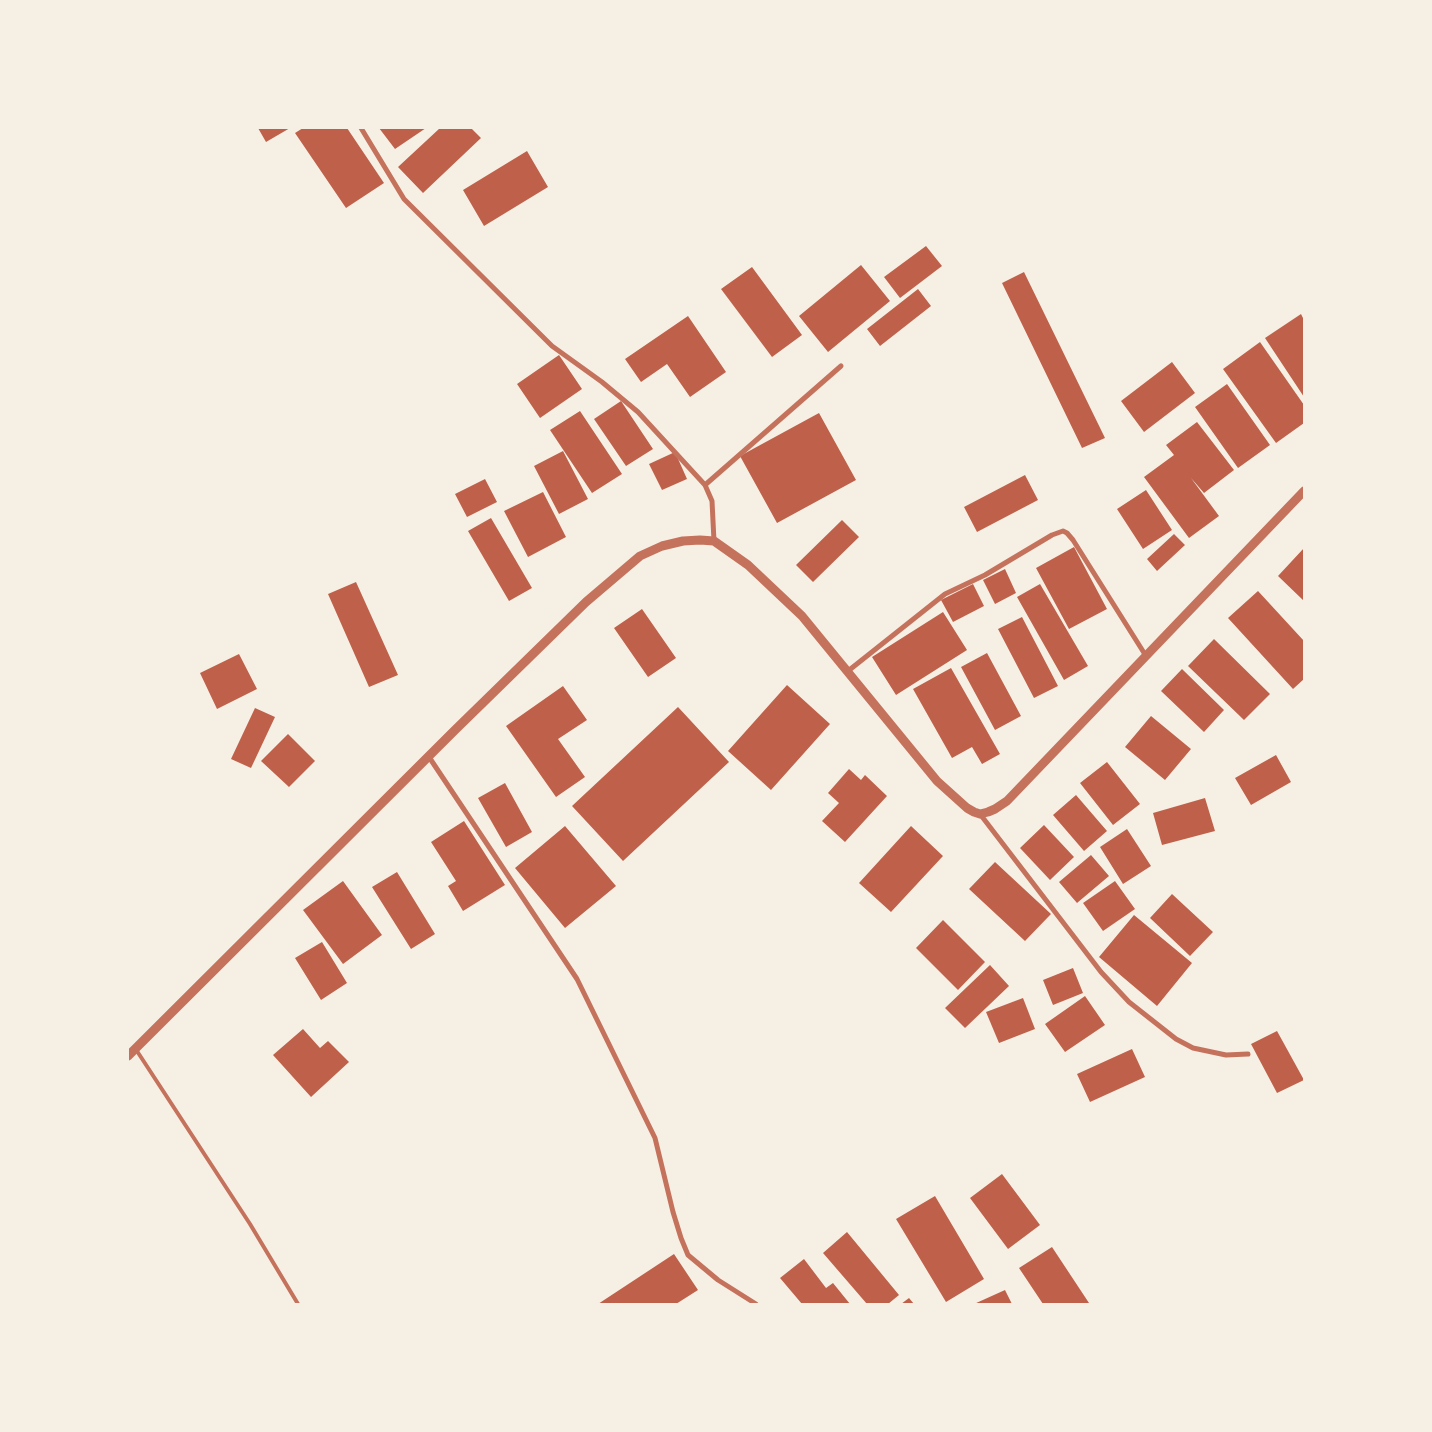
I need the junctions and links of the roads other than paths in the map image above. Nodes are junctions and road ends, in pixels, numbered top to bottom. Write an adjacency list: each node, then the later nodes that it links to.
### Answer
1 (361, 128): 3 (street)
2 (841, 366): 3 (street)
3 (705, 484): 5 (street)
4 (1304, 491): 6 (street)
5 (714, 542): 7 (street); 8 (street)
6 (1146, 656): 7 (street); 9 (street)
7 (848, 671): 9 (street)
8 (429, 757): 10 (street); 14 (street)
9 (980, 814): 11 (street)
10 (135, 1048): 12 (street); 13 (lane)
11 (1248, 1054)
12 (128, 1056)
13 (298, 1304)
14 (756, 1304)

